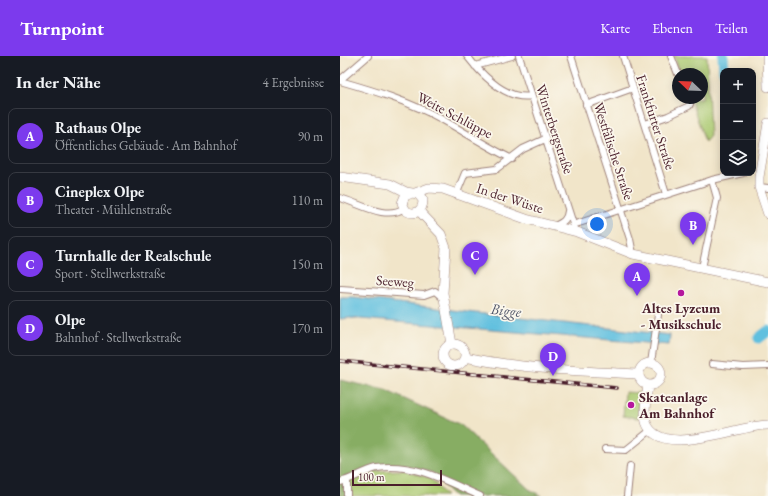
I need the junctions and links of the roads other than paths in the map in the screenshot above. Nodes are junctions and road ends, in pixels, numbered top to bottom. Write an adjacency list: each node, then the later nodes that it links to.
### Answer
1 (368, 56): 11 (street)
2 (467, 56): 9 (street)
3 (512, 56): 9 (street)
4 (519, 56): 14 (street, Winterbergstraße)
5 (571, 56): 16 (street, Westfälische Straße)
6 (623, 56): 13 (street, Frankfurter Straße)
7 (671, 56): 10 (street)
8 (767, 56): 12 (main road)
9 (475, 66): 14 (street)
10 (676, 68)
11 (340, 80): 20 (street, Weite Schlüppe)
12 (768, 87)
13 (633, 88): 16 (street); 18 (street, Frankfurter Straße)
14 (532, 96): 19 (street, Winterbergstraße)
15 (685, 104): 18 (street)
16 (586, 105): 34 (street, Westfälische Straße)
17 (768, 123): 21 (main road)
18 (645, 124): 28 (street, Frankfurter Straße)
19 (545, 139): 20 (street); 33 (street, Winterbergstraße)
20 (512, 159): 29 (street)
21 (756, 170): 26 (main road)
22 (730, 176): 24 (street)
23 (340, 177): 25 (main road)
24 (712, 180): 28 (street); 40 (street)
25 (378, 183): 27 (main road); 32 (main road)
26 (763, 188): 36 (main road)
27 (414, 193): 29 (main road, In der Wüste); 31 (main road); 32 (main road)
28 (666, 194): 34 (street)
29 (456, 195): 31 (main road, In der Wüste); 37 (main road, In der Wüste)
30 (340, 198): 32 (street)
31 (423, 200): 35 (main road)
32 (403, 205): 35 (main road)
33 (568, 209): 37 (street); 38 (street, Winterbergstraße)
34 (620, 210): 38 (street); 39 (street, Westfälische Straße)
35 (419, 211): 43 (main road)
36 (768, 214)
37 (555, 226): 38 (main road, In der Wüste)
38 (577, 228): 39 (main road, In der Wüste)
39 (633, 254): 40 (main road, In der Wüste)
40 (702, 268): 41 (main road, In der Wüste)
41 (768, 282)
42 (341, 289): 43 (street, Seeweg)
43 (443, 299): 45 (main road)
44 (658, 315): 47 (street)
45 (452, 344): 46 (main road); 46 (main road)
46 (465, 357): 50 (main road)
47 (651, 363): 50 (main road); 51 (main road)
48 (712, 364): 49 (street)
49 (768, 366)
50 (639, 374): 51 (main road)
51 (648, 385): 53 (main road)
52 (768, 425): 53 (main road)
53 (651, 430): 54 (street)
54 (605, 449)
55 (630, 466): 60 (street)
56 (347, 480): 57 (street); 58 (street); 59 (street)
57 (340, 482)
58 (347, 496)
59 (480, 496)
60 (627, 496)

